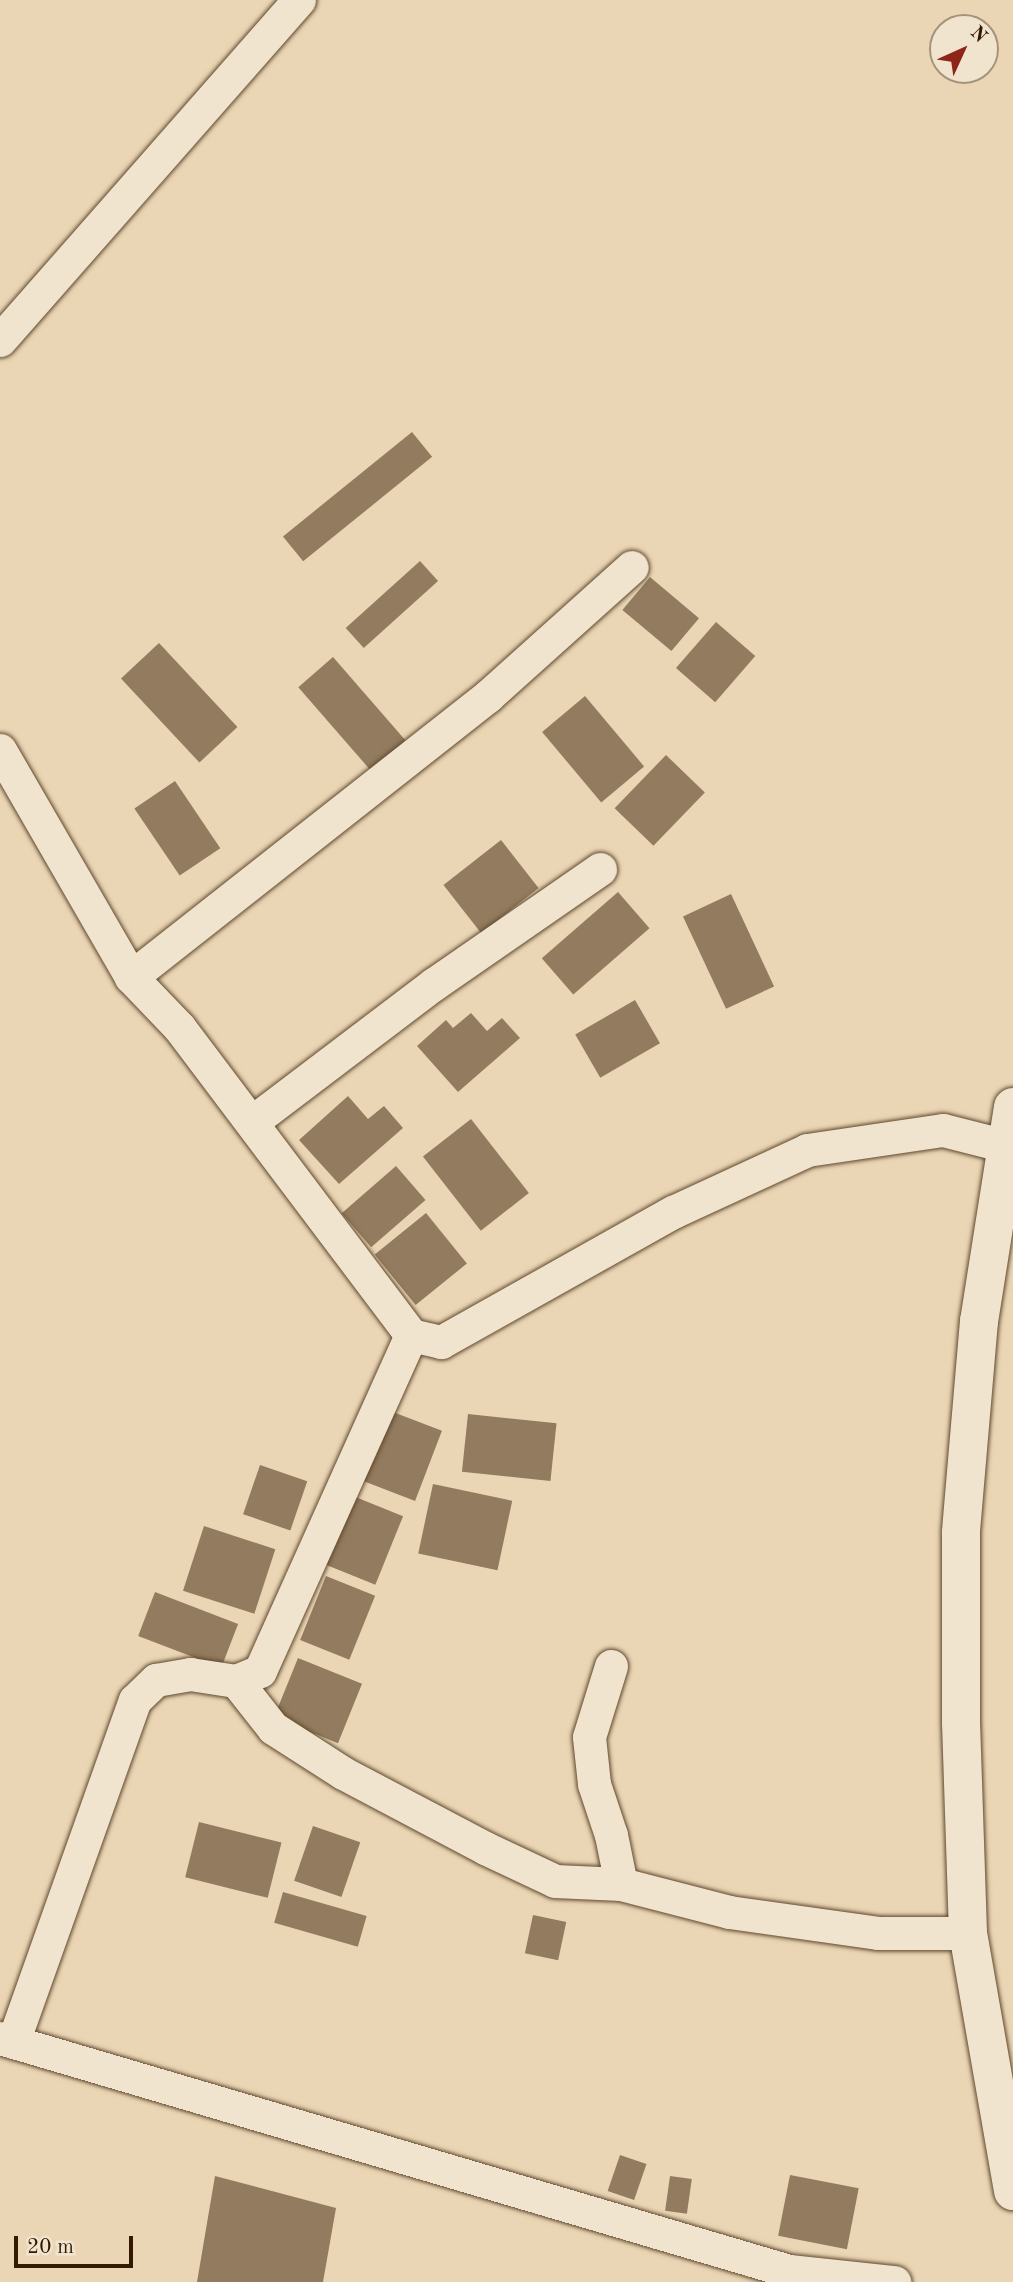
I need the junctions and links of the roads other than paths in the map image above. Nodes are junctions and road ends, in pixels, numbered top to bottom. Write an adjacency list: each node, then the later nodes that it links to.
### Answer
1 (299, 0): 2 (street)
2 (0, 340)
3 (632, 567): 6 (street)
4 (0, 750): 6 (street)
5 (600, 869): 8 (street)
6 (131, 977): 8 (street)
7 (1013, 1107): 9 (main road)
8 (252, 1122): 10 (street)
9 (1006, 1146): 10 (street); 14 (main road)
10 (411, 1335): 12 (street)
11 (611, 1666): 13 (street)
12 (236, 1681): 13 (street); 15 (street)
13 (621, 1884): 14 (street)
14 (968, 1933): 16 (main road)
15 (7, 2040): 17 (street)
16 (1013, 2191)
17 (894, 2282)

